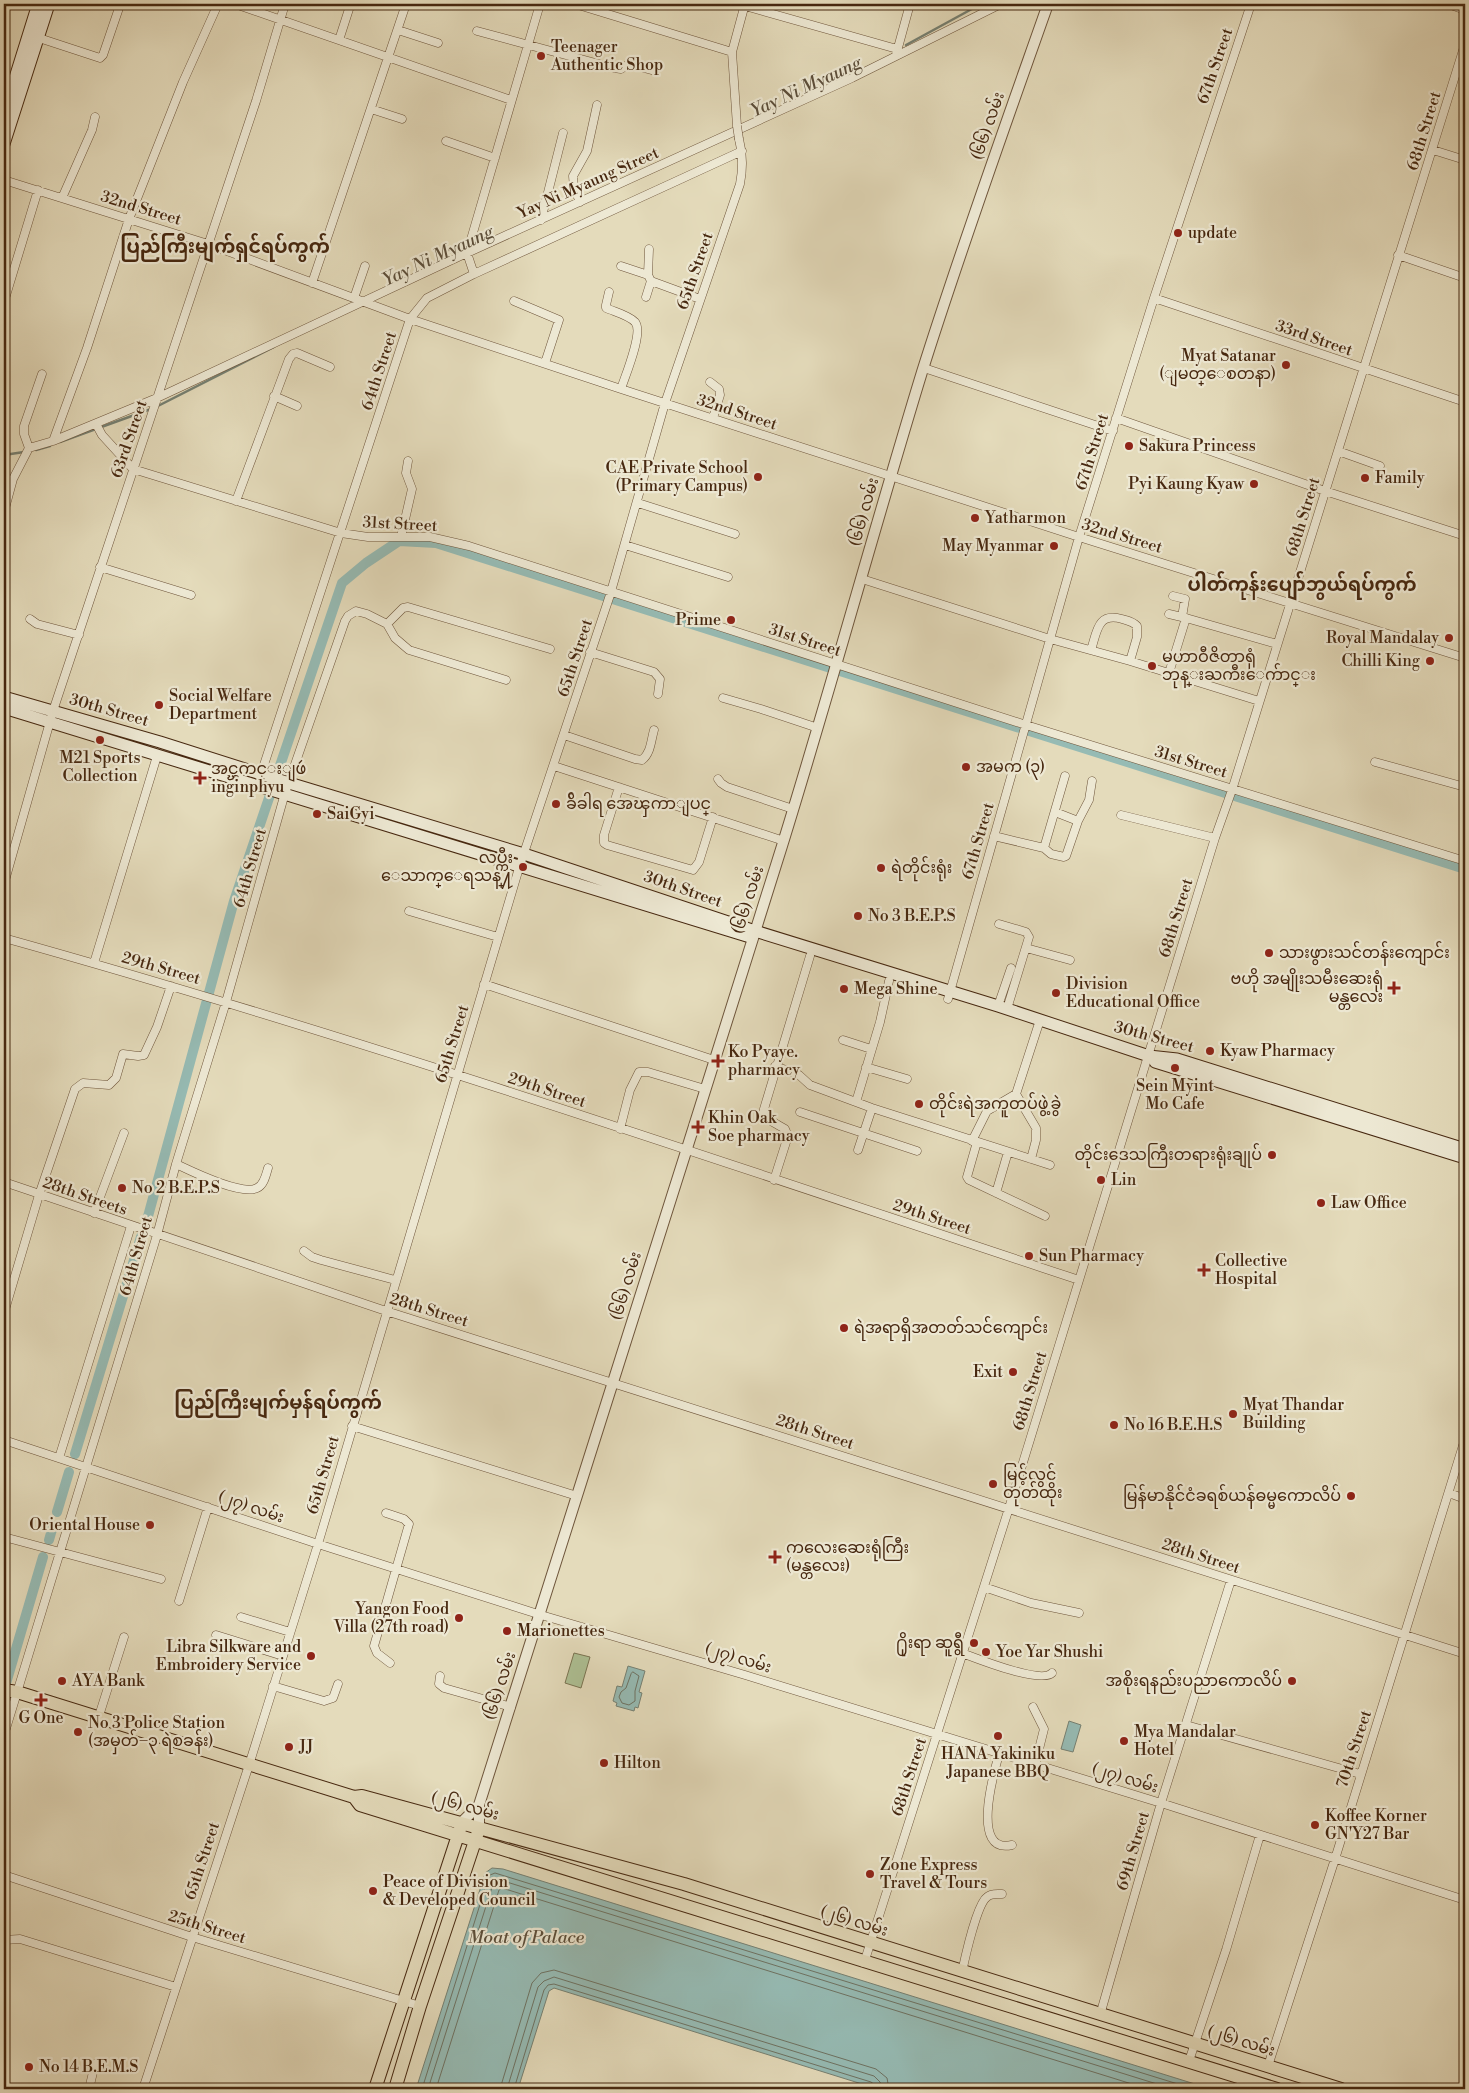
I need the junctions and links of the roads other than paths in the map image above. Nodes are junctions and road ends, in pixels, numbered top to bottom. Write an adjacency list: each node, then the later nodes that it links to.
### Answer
1 (38, 4): 33 (main road)
2 (49, 4): 21 (main road)
3 (122, 4): 21 (street)
4 (218, 4): 47 (street)
5 (235, 4): 18 (street)
6 (285, 4): 18 (street, 63rd Street)
7 (406, 4): 19 (street)
8 (540, 4): 25 (street)
9 (575, 4): 26 (street)
10 (909, 4): 27 (street)
11 (1001, 4): 27 (street, Yay Ni Myaung Street)
12 (1048, 4): 70 (street, (၆၆) လမ်း)
13 (1251, 4): 62 (street, 67th Street)
14 (1448, 4): 17 (street)
15 (745, 5): 26 (street, 65th Street); 27 (street)
16 (350, 6): 22 (street)
17 (1465, 10)
18 (281, 19): 22 (street); 49 (street, 63rd Street)
19 (398, 30): 23 (street); 28 (street)
20 (477, 31): 25 (street)
21 (39, 38): 38 (main road)
22 (339, 40): 28 (street)
23 (438, 43)
24 (1465, 44): 39 (street, 68th Street)
25 (528, 45): 29 (street); 30 (street)
26 (732, 52): 40 (street, 65th Street, bridge)
27 (897, 53): 46 (street, Yay Ni Myaung Street)
28 (389, 57): 30 (street); 32 (street)
29 (655, 71)
30 (511, 100): 41 (street)
31 (597, 105): 46 (street)
32 (372, 109): 35 (street); 58 (street)
33 (4, 113)
34 (95, 117): 45 (street)
35 (402, 119)
36 (563, 134): 48 (street)
37 (446, 141): 41 (street)
38 (4, 144)
39 (1433, 150): 42 (street); 51 (street, 68th Street)
40 (742, 151): 55 (street, 64th Street); 63 (street, 65th Street)
41 (495, 158): 52 (street)
42 (1465, 160)
43 (4, 180): 44 (street, 32nd Street)
44 (38, 190): 45 (street, 32nd Street); 65 (street)
45 (62, 198): 47 (street, 32nd Street)
46 (580, 202): 48 (street, Yay Ni Myaung Street)
47 (128, 219): 49 (street, 32nd Street); 84 (street)
48 (541, 220): 52 (street, Yay Ni Myaung Street)
49 (208, 244): 58 (street, 32nd Street); 76 (street, 63rd Street)
50 (649, 249): 56 (street)
51 (1398, 255): 57 (street); 71 (street, 68th Street)
52 (469, 256): 55 (street); 66 (street, Yay Ni Myaung Street)
53 (364, 266): 60 (street)
54 (620, 266): 56 (street)
55 (473, 271): 67 (street, 64th Street)
56 (649, 278): 61 (street); 63 (street)
57 (1465, 278)
58 (312, 283): 60 (street, 32nd Street)
59 (610, 292): 74 (street)
60 (354, 298): 66 (street, 32nd Street)
61 (646, 298)
62 (1154, 298): 71 (street, 33rd Street); 81 (street, 67th Street)
63 (700, 299): 78 (street, 65th Street)
64 (514, 301): 68 (street)
65 (4, 302)
66 (371, 303): 67 (street, 32nd Street); 76 (street, Yay Ni Myaung Street)
67 (410, 318): 68 (street, 32nd Street); 97 (street, 64th Street)
68 (545, 363): 74 (street, 32nd Street)
69 (330, 367): 75 (street)
70 (924, 368): 83 (street); 90 (street, (၆၆) လမ်း)
71 (1363, 369): 77 (street, 33rd Street); 86 (street, 68th Street)
72 (42, 374): 85 (street)
73 (710, 382): 80 (street)
74 (621, 389): 78 (street, 32nd Street)
75 (274, 396): 79 (street); 94 (street)
76 (157, 400): 82 (street, Yay Ni Myaung Street); 89 (street, 63rd Street)
77 (1465, 402)
78 (665, 403): 80 (street, 32nd Street); 95 (street, 65th Street)
79 (297, 406)
80 (713, 418): 90 (street, 32nd Street)
81 (1116, 418): 83 (street, 67th Street); 93 (street)
82 (97, 425): 84 (street, Yay Ni Myaung Street); 89 (street)
83 (1113, 431): 101 (street, 67th Street)
84 (53, 441): 85 (street, Yay Ni Myaung Street)
85 (28, 449): 92 (street)
86 (1338, 451): 88 (street); 93 (street, 68th Street)
87 (408, 461): 99 (street)
88 (1380, 466)
89 (132, 470): 94 (street, 31st Street); 103 (street, 63rd Street)
90 (891, 475): 101 (street, 32nd Street); 105 (street, (၆၆) လမ်း)
91 (4, 478): 92 (street)
92 (13, 479): 96 (street)
93 (1325, 491): 100 (street); 109 (street, 68th Street)
94 (236, 501): 97 (street, 31st Street)
95 (638, 503): 98 (street); 102 (street, 65th Street)
96 (4, 512)
97 (341, 533): 99 (street, 31st Street); 139 (street, 64th Street)
98 (735, 534)
99 (401, 536): 106 (street, 31st Street)
100 (1465, 536)
101 (1079, 537): 109 (street, 32nd Street); 115 (street, 67th Street)
102 (625, 545): 104 (street); 106 (street, 65th Street)
103 (100, 567): 107 (street); 114 (street, 63rd Street)
104 (728, 577)
105 (862, 578): 115 (street); 122 (street, (၆၆) လမ်း)
106 (610, 593): 119 (street, 65th Street); 122 (street, 31st Street)
107 (191, 595)
108 (1173, 596): 111 (street)
109 (1290, 603): 116 (street, 68th Street); 120 (street, 32nd Street)
110 (1170, 614): 111 (street)
111 (1184, 618): 116 (street); 123 (street)
112 (30, 619): 114 (street)
113 (387, 624): 117 (street); 124 (street); 142 (street, 64th Street)
114 (79, 635): 130 (street, 63rd Street)
115 (1050, 639): 118 (street); 131 (street, 67th Street)
116 (1277, 644): 128 (street, 68th Street)
117 (550, 649)
118 (1091, 650): 121 (street); 121 (street)
119 (590, 652): 125 (street); 134 (street, 65th Street)
120 (1465, 658)
121 (1130, 661): 123 (street)
122 (834, 673): 131 (street, 31st Street); 132 (street, (၆၆) လမ်း)
123 (1169, 673): 128 (street)
124 (506, 680)
125 (658, 694)
126 (4, 697): 130 (main road, 30th Street)
127 (724, 698): 132 (street)
128 (1259, 701): 145 (street, 68th Street)
129 (4, 708): 130 (main road, 30th Street)
130 (52, 717): 135 (main road, 30th Street); 139 (main road, 30th Street); 159 (street, 63rd Street)
131 (1025, 726): 145 (street, 31st Street); 151 (street, 67th Street)
132 (818, 728): 146 (street, (၆၆) လမ်း)
133 (654, 730): 134 (street)
134 (564, 735): 137 (street, 65th Street)
135 (157, 756): 139 (main road, 30th Street); 169 (street)
136 (1375, 762): 144 (street)
137 (554, 766): 143 (street); 156 (street, 65th Street)
138 (1065, 776): 147 (street)
139 (265, 779): 142 (main road, 30th Street)
140 (718, 779): 146 (street)
141 (1092, 781): 150 (street)
142 (284, 787): 156 (main road, 30th Street); 158 (main road, 30th Street); 175 (street, 64th Street)
143 (619, 787): 149 (street); 149 (street)
144 (1465, 787)
145 (1231, 792): 152 (street, 68th Street); 157 (street, 31st Street)
146 (793, 809): 153 (street, (၆၆) လမ်း)
147 (1055, 812): 150 (street); 154 (street)
148 (1121, 814): 152 (street)
149 (713, 817): 153 (street)
150 (1078, 821): 154 (street)
151 (994, 836): 154 (street); 174 (street, 67th Street)
152 (1215, 838): 180 (street, 68th Street)
153 (784, 841): 163 (street, (၆၆) လမ်း)
154 (1044, 848)
155 (1465, 850): 157 (street)
156 (524, 854): 158 (street, 65th Street); 160 (main road, 30th Street)
157 (1464, 861)
158 (519, 868): 160 (main road, 30th Street); 164 (street, 65th Street)
159 (4, 884)
160 (632, 895): 163 (main road, 30th Street)
161 (409, 911): 164 (street)
162 (999, 924): 166 (street)
163 (754, 934): 167 (main road, 30th Street); 174 (main road, 30th Street); 181 (street, (၆၆) လမ်း)
164 (498, 937): 172 (street, 65th Street)
165 (4, 938): 169 (street, 29th Street)
166 (1026, 948): 168 (street); 176 (street)
167 (810, 956): 171 (main road, 30th Street); 182 (street)
168 (1070, 960)
169 (94, 963): 173 (street, 29th Street)
170 (1011, 968): 176 (street)
171 (889, 981): 174 (main road, 30th Street); 179 (street)
172 (484, 984): 181 (street); 185 (street, 65th Street)
173 (171, 986): 175 (street, 29th Street); 209 (street)
174 (949, 995): 176 (main road, 30th Street); 177 (main road, 30th Street)
175 (226, 1002): 185 (street, 29th Street); 203 (street, 64th Street)
176 (1003, 1008): 177 (main road, 30th Street)
177 (1039, 1023): 180 (main road, 30th Street); 188 (street)
178 (843, 1040): 179 (street)
179 (871, 1050): 183 (street)
180 (1148, 1058): 184 (main road, 30th Street); 216 (street, 68th Street)
181 (714, 1060): 187 (street, (၆၆) လမ်း)
182 (775, 1066): 189 (street); 206 (street)
183 (866, 1067): 186 (street); 189 (street)
184 (1210, 1074): 196 (main road, 30th Street); 201 (main road, 30th Street)
185 (456, 1075): 192 (street, 29th Street); 215 (street, 65th Street)
186 (907, 1079)
187 (705, 1088): 192 (street); 197 (street, (၆၆) လမ်း)
188 (1016, 1094): 195 (street); 202 (street)
189 (856, 1102): 190 (street)
190 (872, 1108): 194 (street); 195 (street)
191 (800, 1112): 194 (street)
192 (620, 1129): 197 (street, 29th Street)
193 (124, 1133): 210 (street)
194 (863, 1134): 198 (street); 199 (street)
195 (975, 1142): 200 (street); 208 (street)
196 (1465, 1149)
197 (685, 1150): 206 (street, 29th Street); 219 (street, (၆၆) လမ်း)
198 (858, 1150)
199 (917, 1151)
200 (1008, 1152): 202 (street); 208 (street)
201 (1465, 1158)
202 (1031, 1159): 204 (street)
203 (176, 1164): 205 (street); 213 (street, 64th Street)
204 (1050, 1165)
205 (268, 1168)
206 (774, 1180): 216 (street, 29th Street)
207 (4, 1182): 209 (street, 28th Streets)
208 (996, 1193): 211 (street)
209 (40, 1195): 210 (street, 28th Streets); 218 (street)
210 (94, 1213): 212 (street, 28th Streets)
211 (1045, 1216)
212 (130, 1226): 213 (street, 28th Streets); 223 (street)
213 (157, 1235): 217 (street, 28th Street); 225 (street, 64th Street)
214 (304, 1251): 215 (street)
215 (395, 1280): 217 (street, 65th Street)
216 (1079, 1280): 230 (street, 68th Street)
217 (386, 1311): 219 (street, 28th Street); 220 (street, 65th Street)
218 (4, 1313)
219 (613, 1382): 227 (street, (၆၆) လမ်း); 230 (street, 28th Street)
220 (352, 1426): 227 (street); 233 (street, 65th Street)
221 (1465, 1439): 224 (street, 70th Street)
222 (4, 1440): 223 (street, (၂၇) လမ်း)
223 (59, 1458): 225 (street, (၂၇) လမ်း)
224 (1462, 1463): 226 (street, 70th Street)
225 (86, 1467): 229 (street, (၂၇) လမ်း); 234 (street, 64th Street)
226 (1450, 1494): 228 (street); 245 (street, 70th Street)
227 (577, 1496): 241 (street, (၆၆) လမ်း)
228 (1465, 1499)
229 (208, 1507): 233 (street, (၂၇) လမ်း); 239 (street)
230 (1009, 1508): 237 (street, 28th Street); 238 (street, 68th Street)
231 (386, 1513): 235 (street)
232 (4, 1537): 234 (street)
233 (318, 1544): 235 (street, (၂၇) လမ်း); 243 (street, 65th Street)
234 (60, 1553): 236 (street); 255 (street, 64th Street)
235 (396, 1569): 241 (street, (၂၇) လမ်း); 250 (street)
236 (161, 1579)
237 (1231, 1580): 245 (street, 28th Street); 259 (street, 69th Street)
238 (984, 1587): 240 (street); 247 (street, 68th Street)
239 (178, 1602)
240 (1079, 1613)
241 (541, 1615): 256 (street, (၆၆) လမ်း); 261 (street, (၂၇) လမ်း)
242 (241, 1617): 243 (street)
243 (290, 1632): 249 (street, 65th Street)
244 (216, 1635): 249 (street)
245 (1404, 1636): 248 (street, 28th Street); 265 (street, 70th Street)
246 (124, 1637): 258 (street)
247 (962, 1653): 251 (street); 261 (street, 68th Street)
248 (1465, 1654)
249 (283, 1656): 254 (street, 65th Street)
250 (390, 1663)
251 (1052, 1673)
252 (440, 1676): 256 (street)
253 (338, 1684): 254 (street)
254 (274, 1686): 263 (street, 65th Street)
255 (9, 1691): 258 (main road, (၂၆) လမ်း); 260 (street, 64th Street)
256 (511, 1707): 268 (street, (၆၆) လမ်း)
257 (1033, 1707): 264 (street)
258 (98, 1719): 263 (main road, (၂၆) လမ်း)
259 (1186, 1725): 265 (street); 267 (street, 69th Street)
260 (4, 1735)
261 (936, 1735): 262 (street, (၂၇) လမ်း); 281 (street, 68th Street)
262 (999, 1754): 264 (street, (၂၇) လမ်း); 274 (street)
263 (249, 1765): 266 (main road, (၂၆) လမ်း); 279 (street, 65th Street)
264 (1035, 1765): 267 (street, (၂၇) လမ်း)
265 (1360, 1774): 275 (street, 70th Street)
266 (354, 1797): 269 (main road, (၂၆) လမ်း); 272 (main road, (၂၆) လမ်း)
267 (1161, 1803): 271 (street, (၂၇) လမ်း); 287 (street, 69th Street)
268 (479, 1805): 269 (street, (၆၆) လမ်း); 270 (street, (၆၆) လမ်း)
269 (462, 1822): 270 (main road, (၂၆) လမ်း); 272 (main road, (၆၆) လမ်း)
270 (480, 1826): 273 (main road, (၆၆) လမ်း); 281 (main road, (၂၆) လမ်း)
271 (1260, 1835): 275 (street, (၂၇) လမ်း); 288 (street)
272 (458, 1836): 273 (main road, (၂၆) လမ်း); 285 (main road, (၆၆) လမ်း)
273 (475, 1841): 282 (main road, (၂၆) လမ်း); 286 (main road, (၆၆) လမ်း)
274 (1012, 1845)
275 (1335, 1859): 278 (street, (၂၇) လမ်း); 291 (street, 70th Street)
276 (4, 1875): 279 (street, 25th Street)
277 (1002, 1894): 283 (street)
278 (1465, 1900)
279 (192, 1937): 284 (street, 65th Street); 285 (street, 25th Street)
280 (4, 1940): 284 (street)
281 (870, 1943): 282 (street, 68th Street); 283 (main road, (၂၆) လမ်း)
282 (864, 1963): 289 (main road, (၂၆) လမ်း)
283 (962, 1972): 287 (main road, (၂၆) လမ်း)
284 (176, 1987): 293 (street, 65th Street)
285 (403, 2000): 286 (street, 25th Street); 294 (main road, (၆၆) လမ်း)
286 (420, 2006): 295 (main road, (၆၆) လမ်း)
287 (1100, 2015): 288 (main road, (၂၆) လမ်း)
288 (1195, 2044): 289 (street); 291 (main road, (၂၆) လမ်း)
289 (1189, 2061): 296 (main road, (၂၆) လမ်း)
290 (95, 2064): 292 (street)
291 (1268, 2066): 297 (main road, (၂၆) လမ်း)
292 (89, 2089)
293 (144, 2089)
294 (375, 2089)
295 (395, 2089)
296 (1277, 2089)
297 (1341, 2089)

